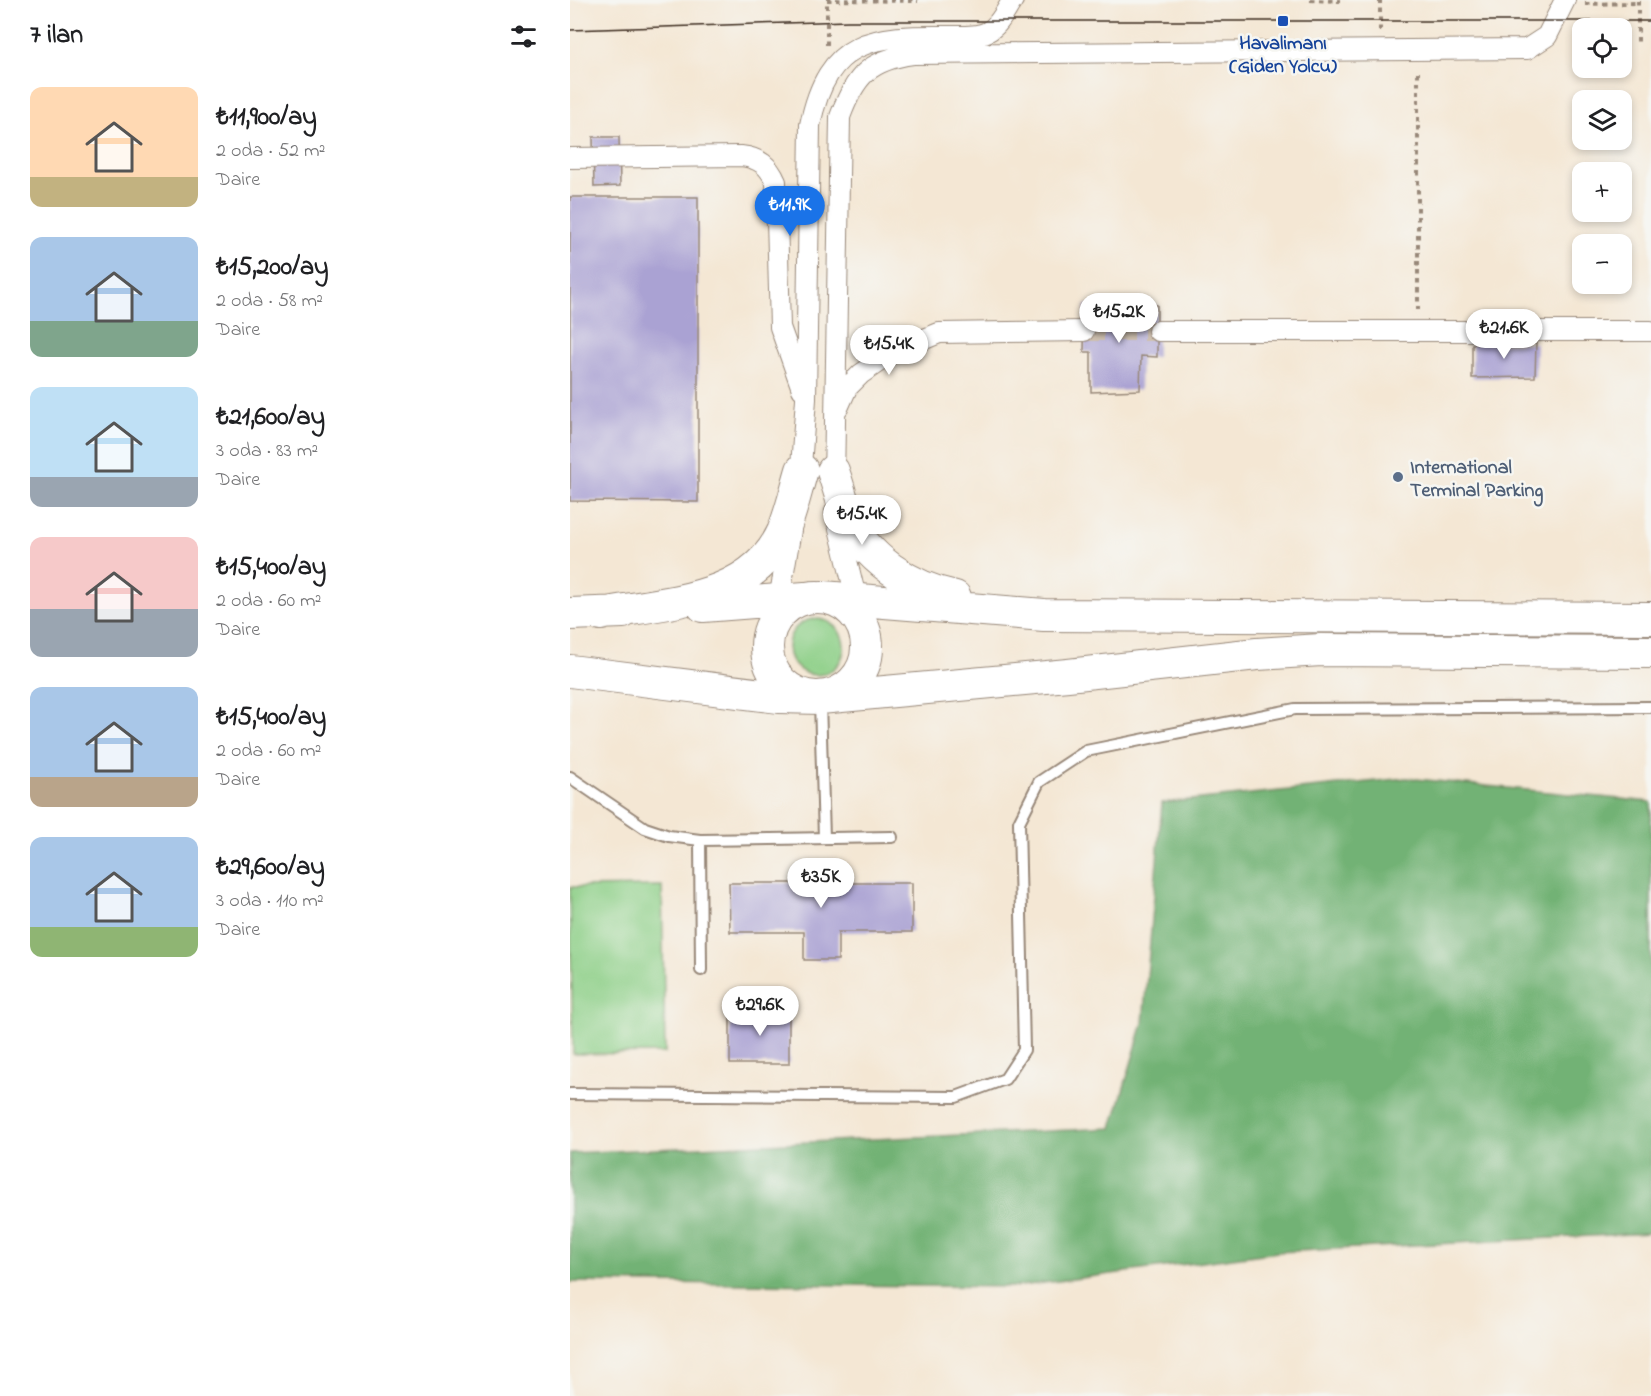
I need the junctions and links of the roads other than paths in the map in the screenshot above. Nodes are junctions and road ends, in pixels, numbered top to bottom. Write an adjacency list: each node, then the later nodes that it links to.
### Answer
1 (1013, 0): 7 (street)
2 (1573, 2): 8 (street)
3 (570, 158): 7 (street)
4 (1084, 331): 8 (street)
5 (1158, 331): 6 (street)
6 (1651, 331)
7 (806, 399): 9 (street)
8 (834, 416): 10 (street)
9 (802, 470): 11 (street); 14 (main road)
10 (833, 471): 12 (street); 15 (main road)
11 (803, 598): 12 (main road); 14 (main road); 19 (main road)
12 (860, 613): 15 (main road); 19 (main road)
13 (570, 614): 14 (main road)
14 (601, 614)
15 (1044, 615): 16 (main road)
16 (1651, 618)
17 (1651, 652): 19 (main road)
18 (570, 670): 19 (main road)
19 (820, 698): 23 (lane)
20 (1651, 707): 26 (lane)
21 (570, 777): 24 (lane)
22 (892, 837): 23 (lane)
23 (824, 838): 24 (lane)
24 (700, 840): 25 (lane)
25 (701, 970)
26 (570, 1094)

